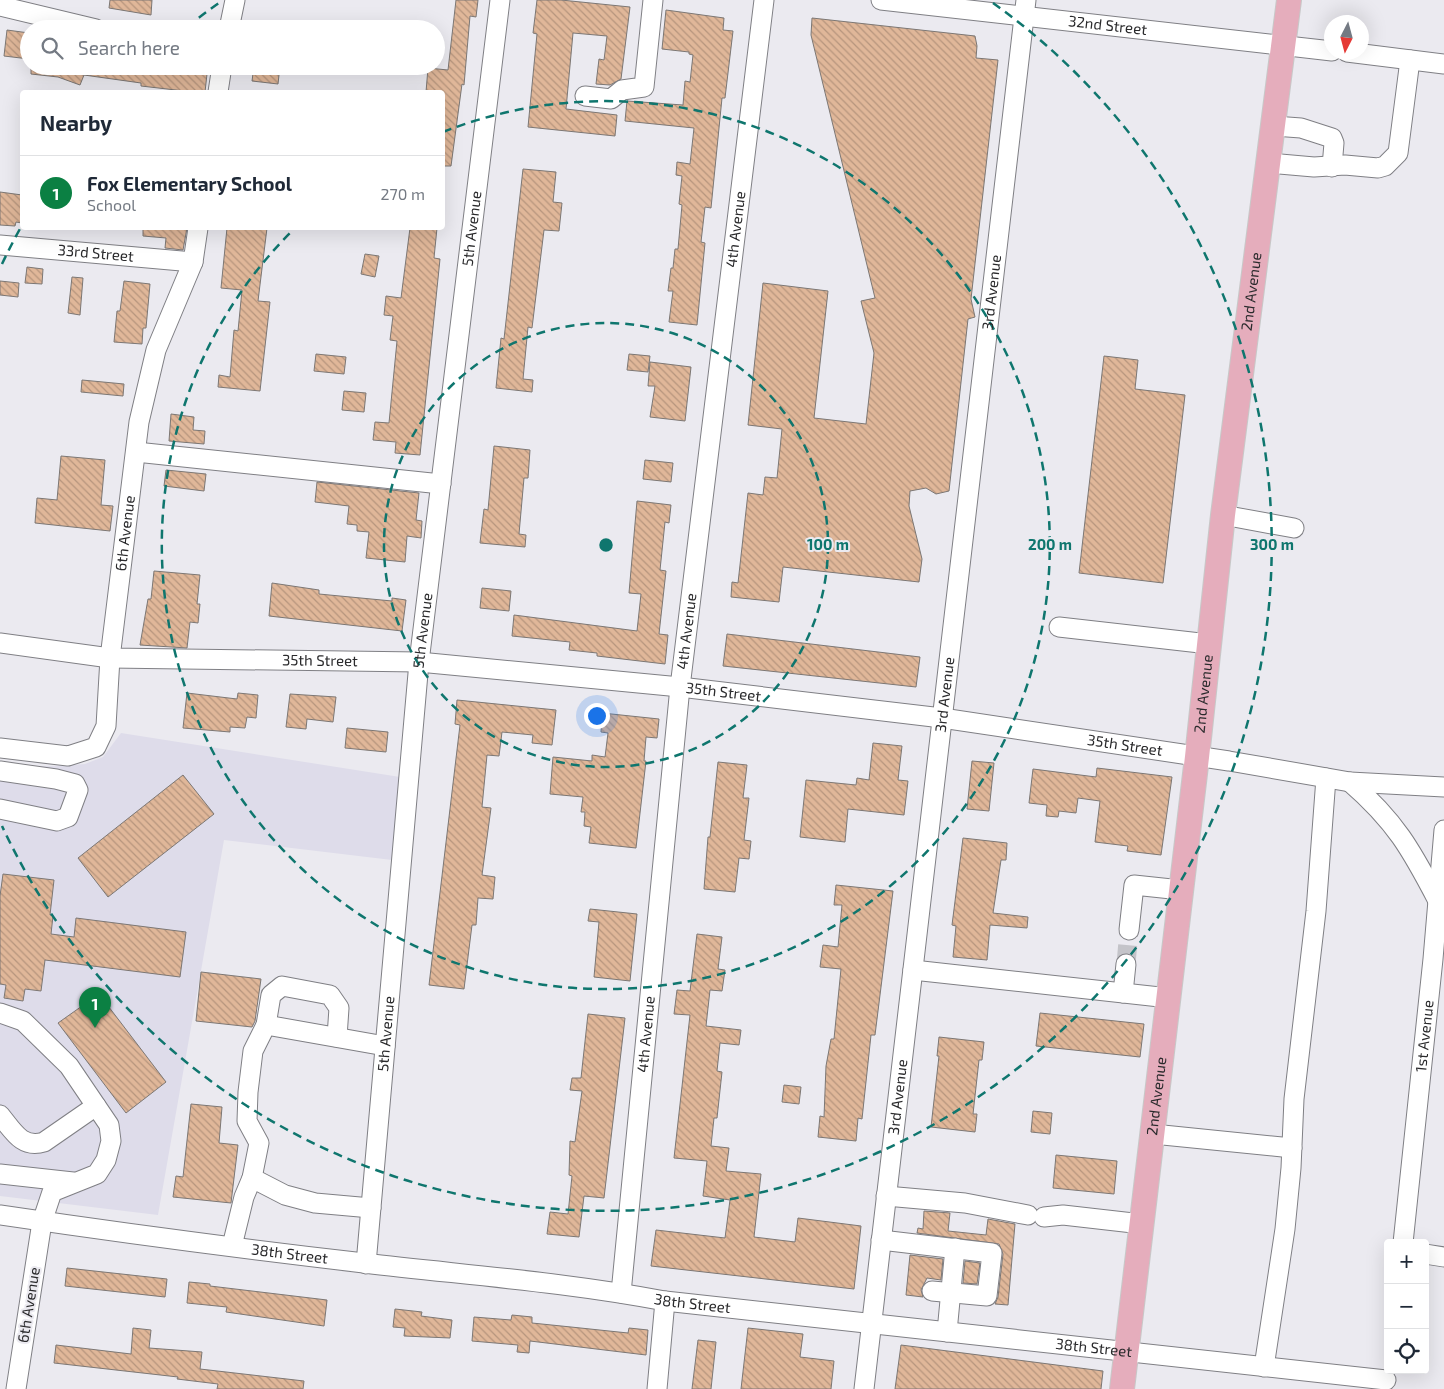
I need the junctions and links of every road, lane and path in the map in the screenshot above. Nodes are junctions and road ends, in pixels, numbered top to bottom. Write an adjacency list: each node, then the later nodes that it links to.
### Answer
1 (235, 0): 10 (street)
2 (500, 0): 26 (street, 5th Avenue)
3 (653, 0): 18 (street)
4 (764, 0): 34 (street, 4th Avenue)
5 (882, 0): 8 (street, 32nd Street)
6 (1289, 0): 11 (main road, 2nd Avenue)
7 (0, 6): 9 (street)
8 (1025, 7): 11 (street, 32nd Street); 35 (street, 3rd Avenue)
9 (58, 20)
10 (232, 20)
11 (1285, 45): 12 (street, 32nd Street); 19 (main road, 2nd Avenue)
12 (1324, 50)
13 (1369, 55): 14 (street)
14 (1410, 60): 15 (street); 21 (street)
15 (1444, 64)
16 (221, 75): 17 (street)
17 (218, 90)
18 (585, 96)
19 (1274, 126): 20 (main road, 2nd Avenue); 21 (street)
20 (1269, 164): 21 (street); 27 (main road, 2nd Avenue)
21 (1332, 167)
22 (198, 230): 24 (street, 6th Avenue)
23 (0, 245): 24 (street, 33rd Street)
24 (193, 262): 25 (street, 6th Avenue)
25 (136, 452): 26 (street); 32 (street, 6th Avenue)
26 (441, 484): 33 (street, 5th Avenue)
27 (1223, 515): 28 (street); 31 (main road, 2nd Avenue)
28 (1294, 528)
29 (1058, 628): 31 (street)
30 (0, 642): 32 (street, 35th Street)
31 (1209, 644): 37 (main road, 2nd Avenue)
32 (110, 658): 33 (street, 35th Street); 36 (street, 6th Avenue)
33 (419, 662): 34 (street, 35th Street); 54 (street, 5th Avenue)
34 (680, 687): 35 (street, 35th Street); 75 (street, 4th Avenue)
35 (942, 718): 37 (street, 35th Street); 48 (street, 3rd Avenue)
36 (0, 748)
37 (1197, 757): 39 (street, 35th Street); 44 (main road, 2nd Avenue)
38 (0, 772): 42 (street)
39 (1326, 778): 40 (street, 35th Street); 58 (street)
40 (1350, 782): 41 (street, 35th Street); 45 (street)
41 (1444, 787)
42 (0, 809)
43 (1444, 830): 45 (street, 1st Avenue)
44 (1181, 890): 46 (street); 50 (main road, 2nd Avenue)
45 (1438, 902): 67 (street, 1st Avenue)
46 (1130, 930)
47 (1126, 964): 49 (street)
48 (913, 970): 49 (street); 62 (street, 3rd Avenue)
49 (1123, 993): 50 (street)
50 (1168, 998): 57 (main road, 2nd Avenue)
51 (0, 1014): 55 (street)
52 (266, 1025): 53 (street); 53 (street); 60 (street)
53 (336, 1037): 54 (street)
54 (385, 1046): 63 (street, 5th Avenue)
55 (96, 1106): 56 (street); 61 (street)
56 (0, 1115)
57 (1152, 1134): 58 (street); 66 (main road, 2nd Avenue)
58 (1292, 1148): 80 (street)
59 (0, 1174): 61 (street)
60 (252, 1178): 63 (street); 69 (street)
61 (79, 1183): 65 (street, 6th Avenue)
62 (886, 1196): 66 (street); 68 (street, 3rd Avenue)
63 (370, 1208): 73 (street, 5th Avenue)
64 (0, 1216): 65 (street, 38th Street)
65 (42, 1222): 69 (street, 38th Street); 82 (street, 6th Avenue)
66 (1142, 1224): 79 (main road, 2nd Avenue)
67 (1403, 1239)
68 (881, 1240): 70 (street); 77 (street, 3rd Avenue)
69 (232, 1246): 73 (street, 38th Street)
70 (955, 1248): 74 (street); 74 (street)
71 (1429, 1255): 72 (street)
72 (1444, 1257)
73 (366, 1264): 75 (street, 38th Street)
74 (942, 1292): 78 (street)
75 (621, 1293): 76 (street, 38th Street)
76 (665, 1301): 77 (street, 38th Street); 83 (street)
77 (872, 1324): 78 (street, 38th Street); 84 (street, 3rd Avenue)
78 (947, 1332): 79 (street, 38th Street)
79 (1127, 1352): 80 (street, 38th Street); 85 (main road, 2nd Avenue)
80 (1264, 1367): 81 (street, 38th Street)
81 (1386, 1378)
82 (16, 1389)
83 (656, 1389)
84 (864, 1389)
85 (1122, 1389)

